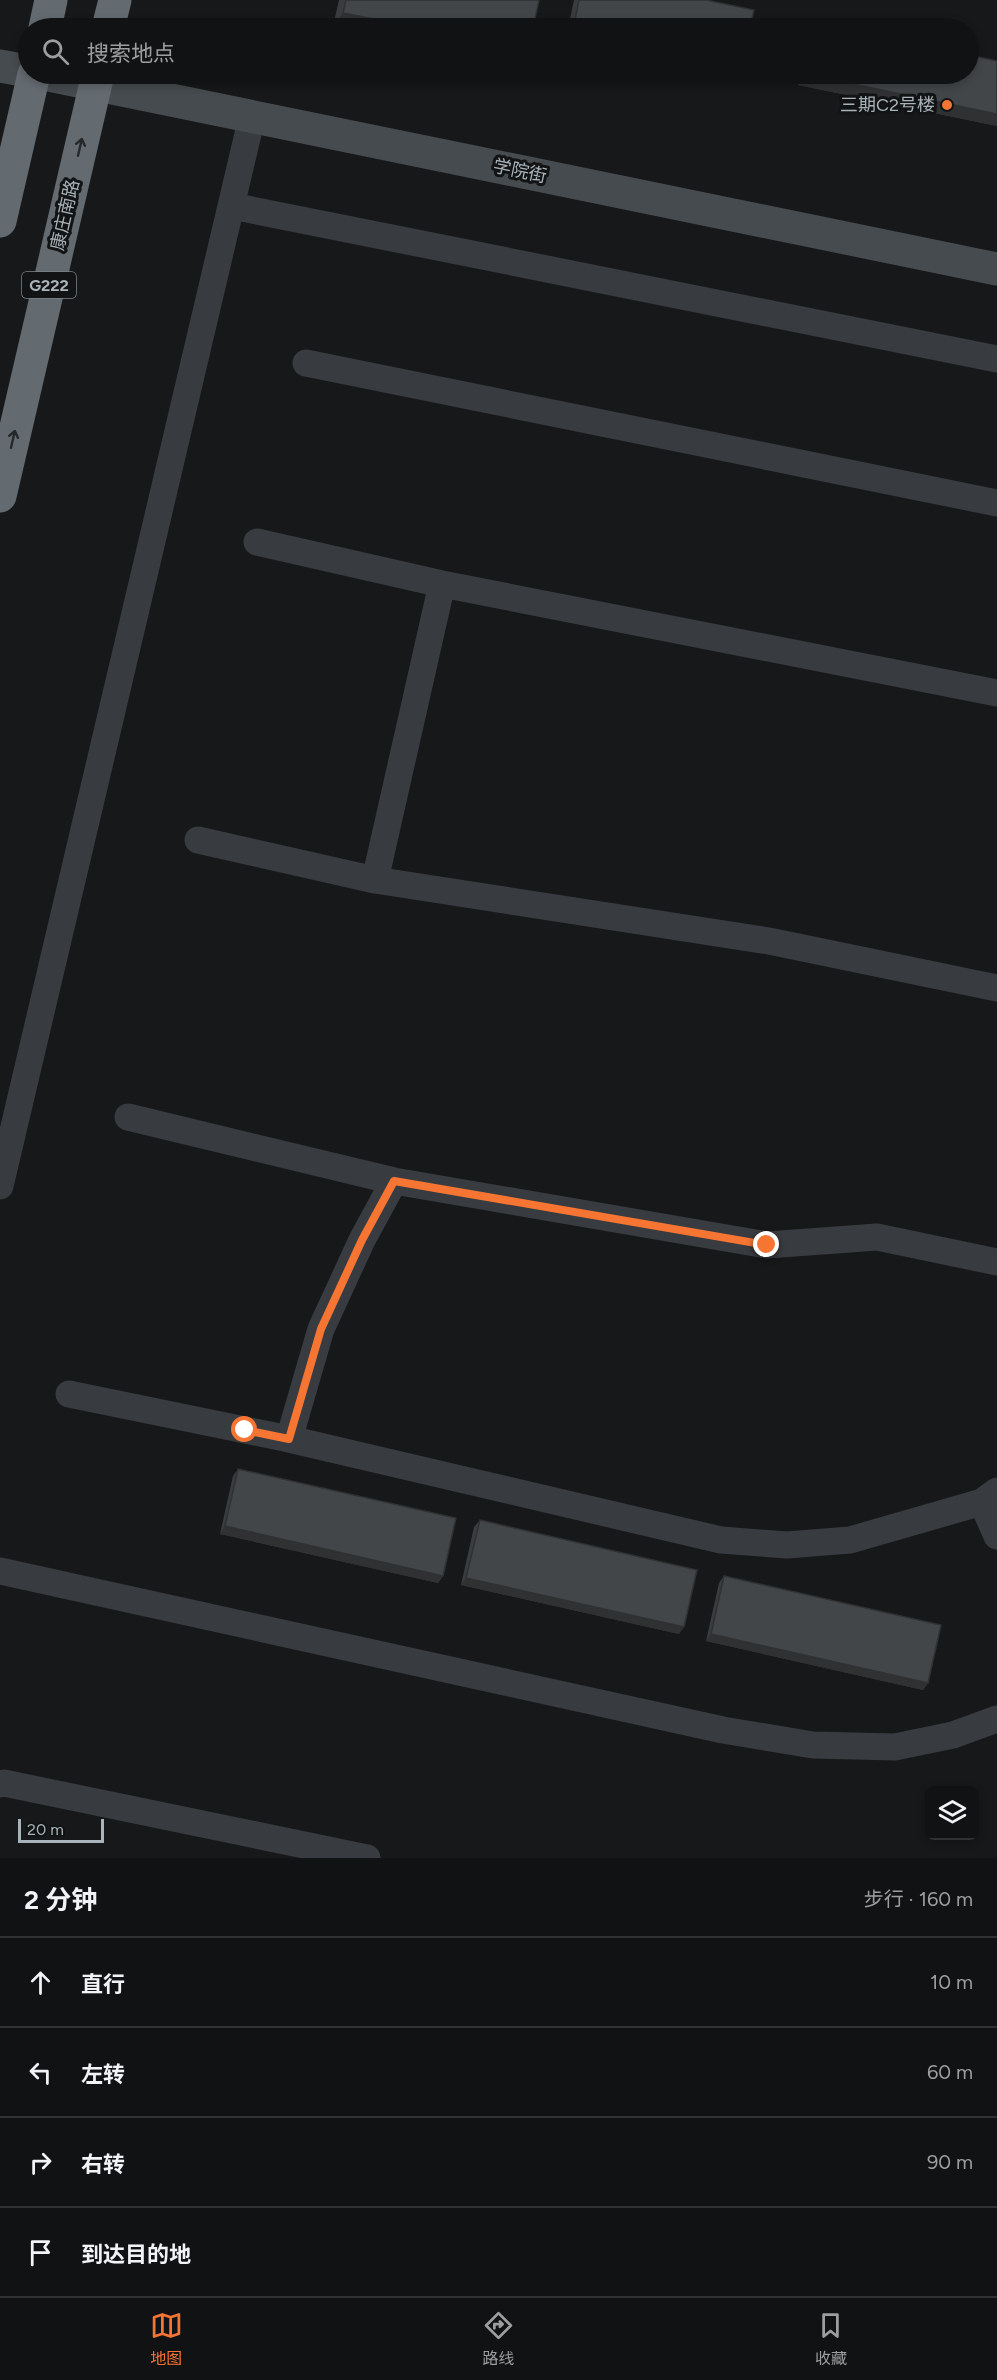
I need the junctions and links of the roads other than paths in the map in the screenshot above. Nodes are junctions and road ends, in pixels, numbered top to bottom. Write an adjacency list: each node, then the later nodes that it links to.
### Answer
1 (51, 0): 3 (highway)
2 (115, 0): 4 (highway)
3 (47, 18)
4 (110, 18)
5 (0, 66): 6 (main road)
6 (18, 69)
7 (32, 84): 12 (highway)
8 (95, 84): 16 (highway, 康庄南路 / G222, one-way to 8)
9 (117, 84): 10 (main road, 学院街)
10 (252, 117): 11 (street); 13 (main road, 学院街)
11 (232, 206): 14 (street); 26 (street)
12 (0, 221)
13 (997, 269)
14 (997, 359)
15 (306, 363): 17 (street)
16 (0, 496)
17 (997, 503)
18 (257, 542): 19 (street)
19 (442, 584): 20 (street); 22 (street)
20 (997, 693)
21 (198, 840): 22 (street)
22 (375, 880): 23 (street)
23 (997, 988)
24 (128, 1117): 25 (street)
25 (394, 1181): 27 (street); 29 (street)
26 (0, 1186)
27 (997, 1262)
28 (69, 1394): 29 (street)
29 (289, 1439): 30 (street)
30 (989, 1496): 31 (street)
31 (997, 1536)
32 (0, 1571): 33 (street)
33 (997, 1719)
34 (0, 1784): 35 (street)
35 (367, 1858)

